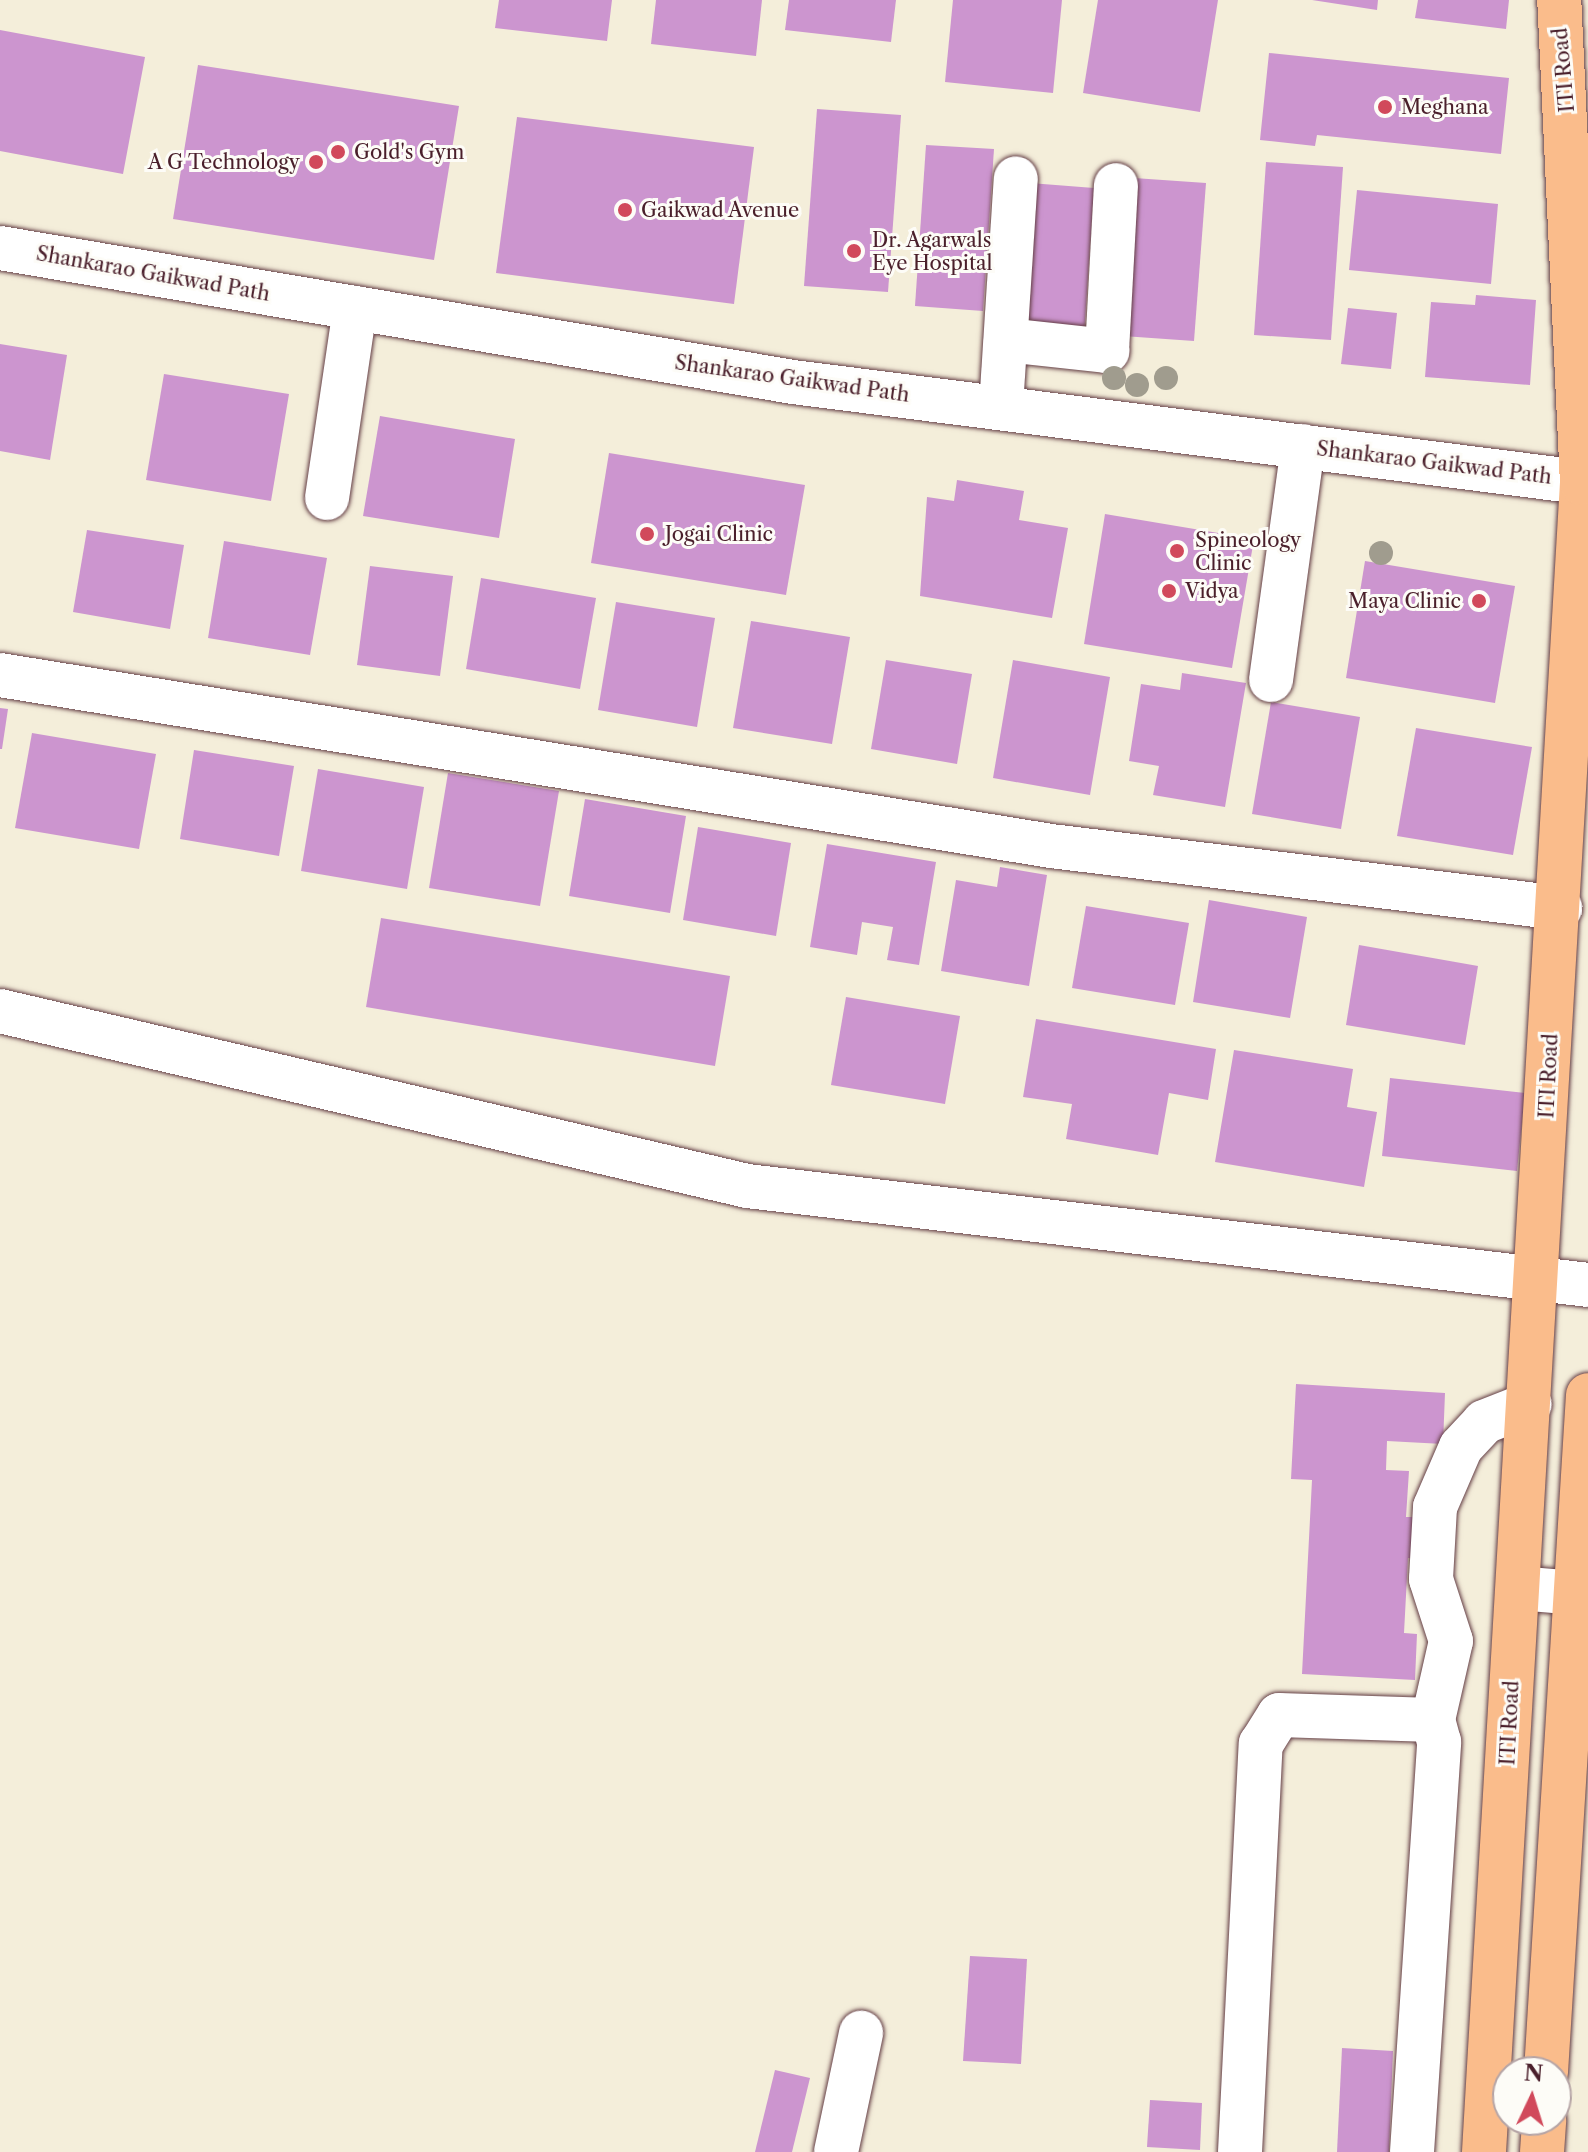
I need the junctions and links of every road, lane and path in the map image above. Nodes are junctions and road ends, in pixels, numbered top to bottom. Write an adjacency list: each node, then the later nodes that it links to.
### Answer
1 (1559, 0): 9 (main road, ITI Road)
2 (1016, 178): 6 (street)
3 (1116, 185): 6 (street)
4 (0, 248): 5 (street, Shankarao Gaikwad Path)
5 (355, 308): 7 (street, Shankarao Gaikwad Path); 10 (street)
6 (1006, 340): 7 (street)
7 (1001, 407): 8 (street, Shankarao Gaikwad Path)
8 (1303, 446): 9 (street, Shankarao Gaikwad Path); 12 (street)
9 (1585, 483): 13 (main road, ITI Road)
10 (327, 498)
11 (0, 675): 13 (street)
12 (1271, 680)
13 (1560, 908): 15 (main road, ITI Road)
14 (0, 1011): 15 (street)
15 (1537, 1279): 16 (street); 18 (main road, ITI Road)
16 (1588, 1285)
17 (1588, 1395): 20 (main road)
18 (1530, 1404): 19 (main road, ITI Road); 21 (street)
19 (1518, 1588): 20 (street); 27 (main road, ITI Road)
20 (1582, 1594): 23 (main road)
21 (1433, 1720): 25 (street); 26 (street)
22 (861, 2033): 24 (street)
23 (1547, 2056)
24 (836, 2152)
25 (1240, 2152)
26 (1412, 2152)
27 (1484, 2152)

